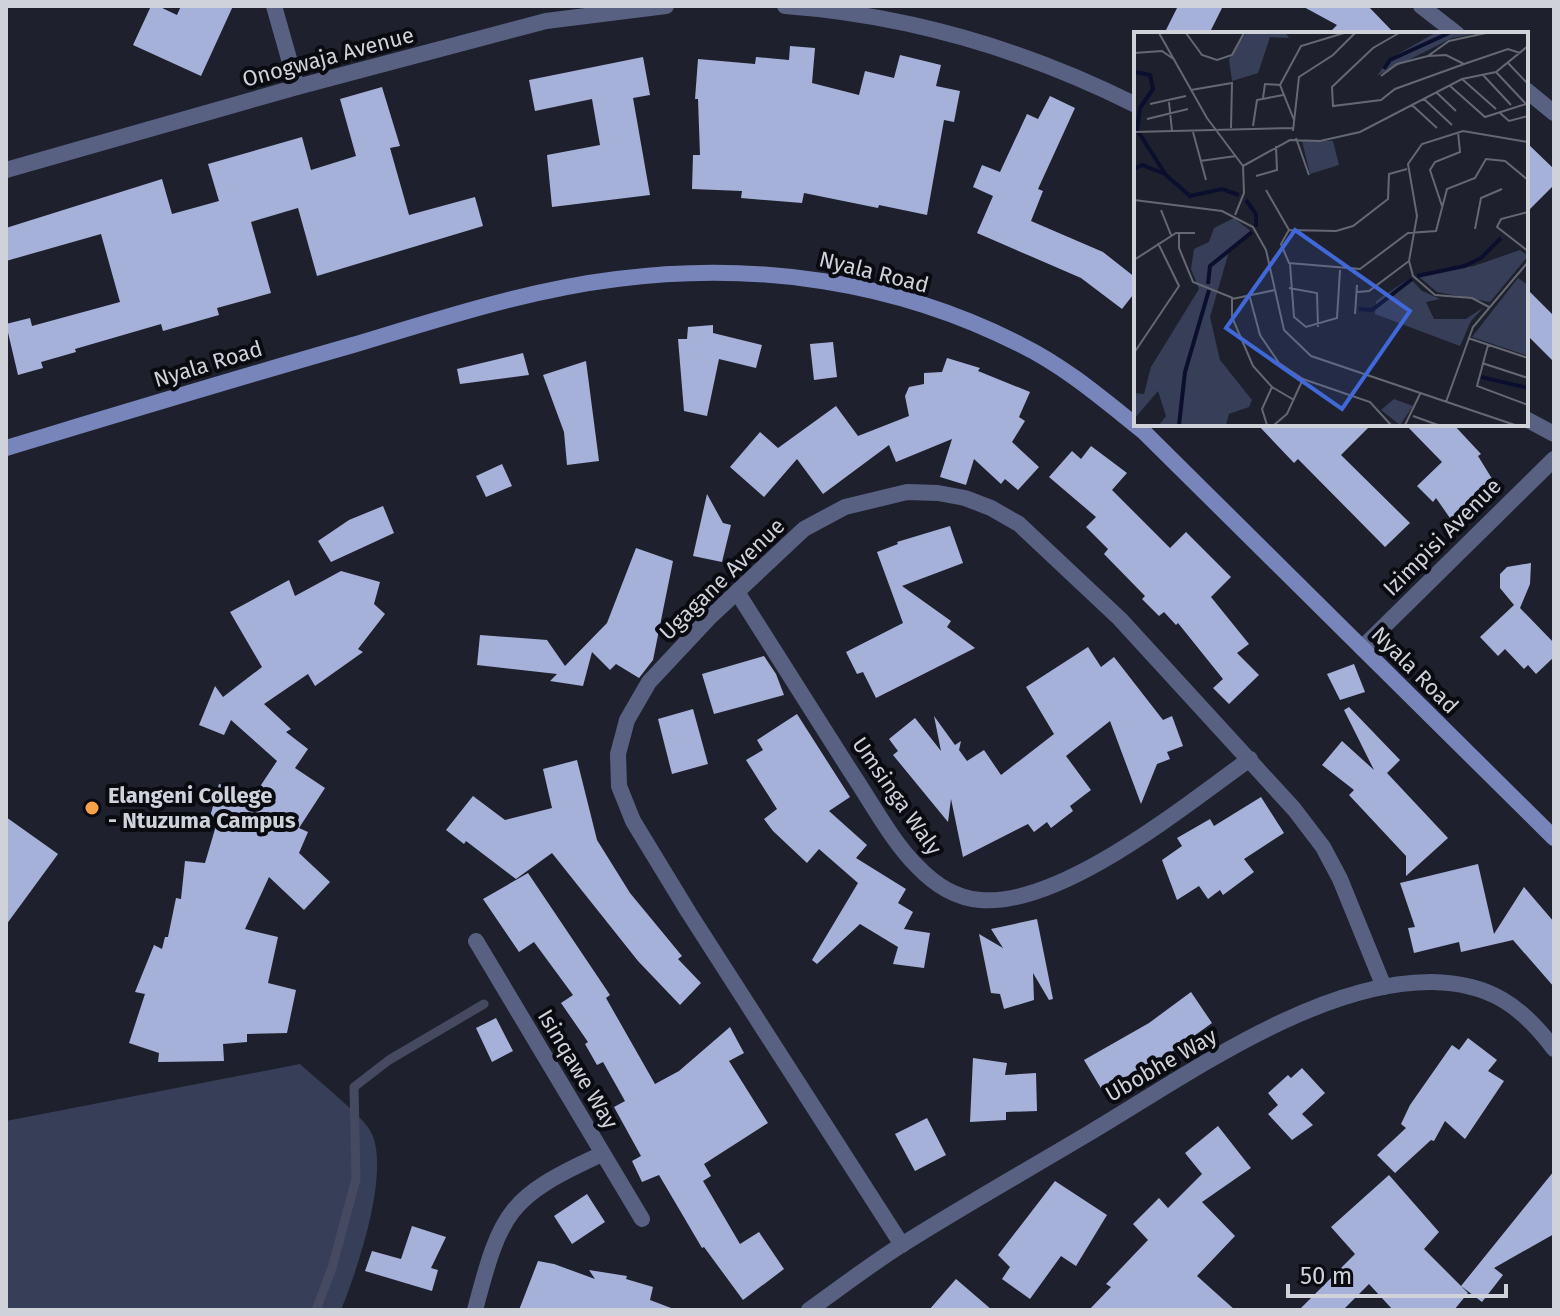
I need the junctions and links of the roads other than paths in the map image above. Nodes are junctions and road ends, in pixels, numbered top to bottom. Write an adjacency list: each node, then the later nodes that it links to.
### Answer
1 (274, 6): 7 (street)
2 (666, 6): 5 (street, Onogwaja Avenue)
3 (785, 6): 9 (street)
4 (1421, 6): 6 (street)
5 (544, 14): 7 (street, Onogwaja Avenue)
6 (1454, 32)
7 (297, 87): 11 (street, Onogwaja Avenue)
8 (1528, 92): 10 (street)
9 (1134, 104)
10 (1554, 113)
11 (6, 170)
12 (1528, 420): 15 (street)
13 (1134, 424): 16 (street, Nyala Road)
14 (1136, 426): 19 (street, Nyala Road)
15 (1554, 434)
16 (6, 448)
17 (1554, 459): 19 (street, Izimpisi Avenue)
18 (737, 592): 20 (street, Ugagane Avenue); 20 (street, Umsinga Waly); 27 (street, Ugagane Avenue)
19 (1362, 648): 21 (street, Nyala Road)
20 (1250, 759): 23 (street, Ugagane Avenue)
21 (1554, 838)
22 (476, 941): 25 (street, Isinqawe Way)
23 (1384, 987): 24 (street, Ubobhe Way); 27 (street, Ubobhe Way)
24 (1554, 1049)
25 (602, 1154): 26 (street, Isinqawe Way); 28 (street)
26 (642, 1219)
27 (902, 1245): 29 (street, Ubobhe Way)
28 (475, 1310)
29 (809, 1310)

